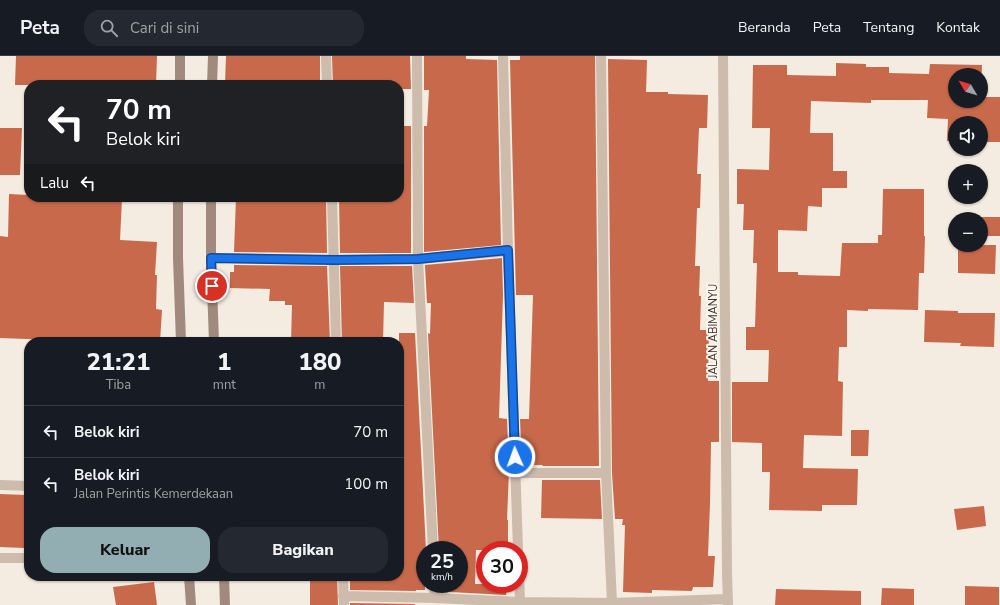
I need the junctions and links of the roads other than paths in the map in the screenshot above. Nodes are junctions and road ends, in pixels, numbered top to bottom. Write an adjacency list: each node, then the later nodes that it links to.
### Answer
1 (180, 56): 8 (main road)
2 (213, 56): 9 (main road)
3 (326, 56): 10 (street)
4 (417, 56): 16 (street)
5 (503, 56): 14 (street)
6 (601, 56): 22 (street)
7 (722, 56): 37 (street, JALAN ABIMANYU)
8 (180, 80)
9 (212, 80)
10 (327, 80)
11 (178, 202): 18 (main road)
12 (211, 202): 15 (main road)
13 (332, 202): 17 (street)
14 (508, 250): 16 (street); 21 (street)
15 (211, 258): 17 (street); 19 (main road)
16 (418, 259): 17 (street); 25 (street)
17 (334, 260): 20 (street)
18 (181, 337)
19 (214, 337)
20 (336, 337)
21 (516, 473): 22 (street); 26 (street)
22 (606, 473): 38 (street)
23 (0, 485): 24 (street)
24 (24, 486)
25 (433, 541)
26 (518, 541)
27 (0, 558): 28 (street)
28 (24, 558)
29 (190, 581): 39 (main road)
30 (224, 581): 40 (main road)
31 (343, 581): 35 (street)
32 (435, 593): 34 (street)
33 (520, 593): 36 (street)
34 (435, 598): 35 (street); 36 (street)
35 (343, 600)
36 (520, 602): 38 (street)
37 (728, 602): 38 (street)
38 (612, 603)
39 (191, 605)
40 (225, 605)

